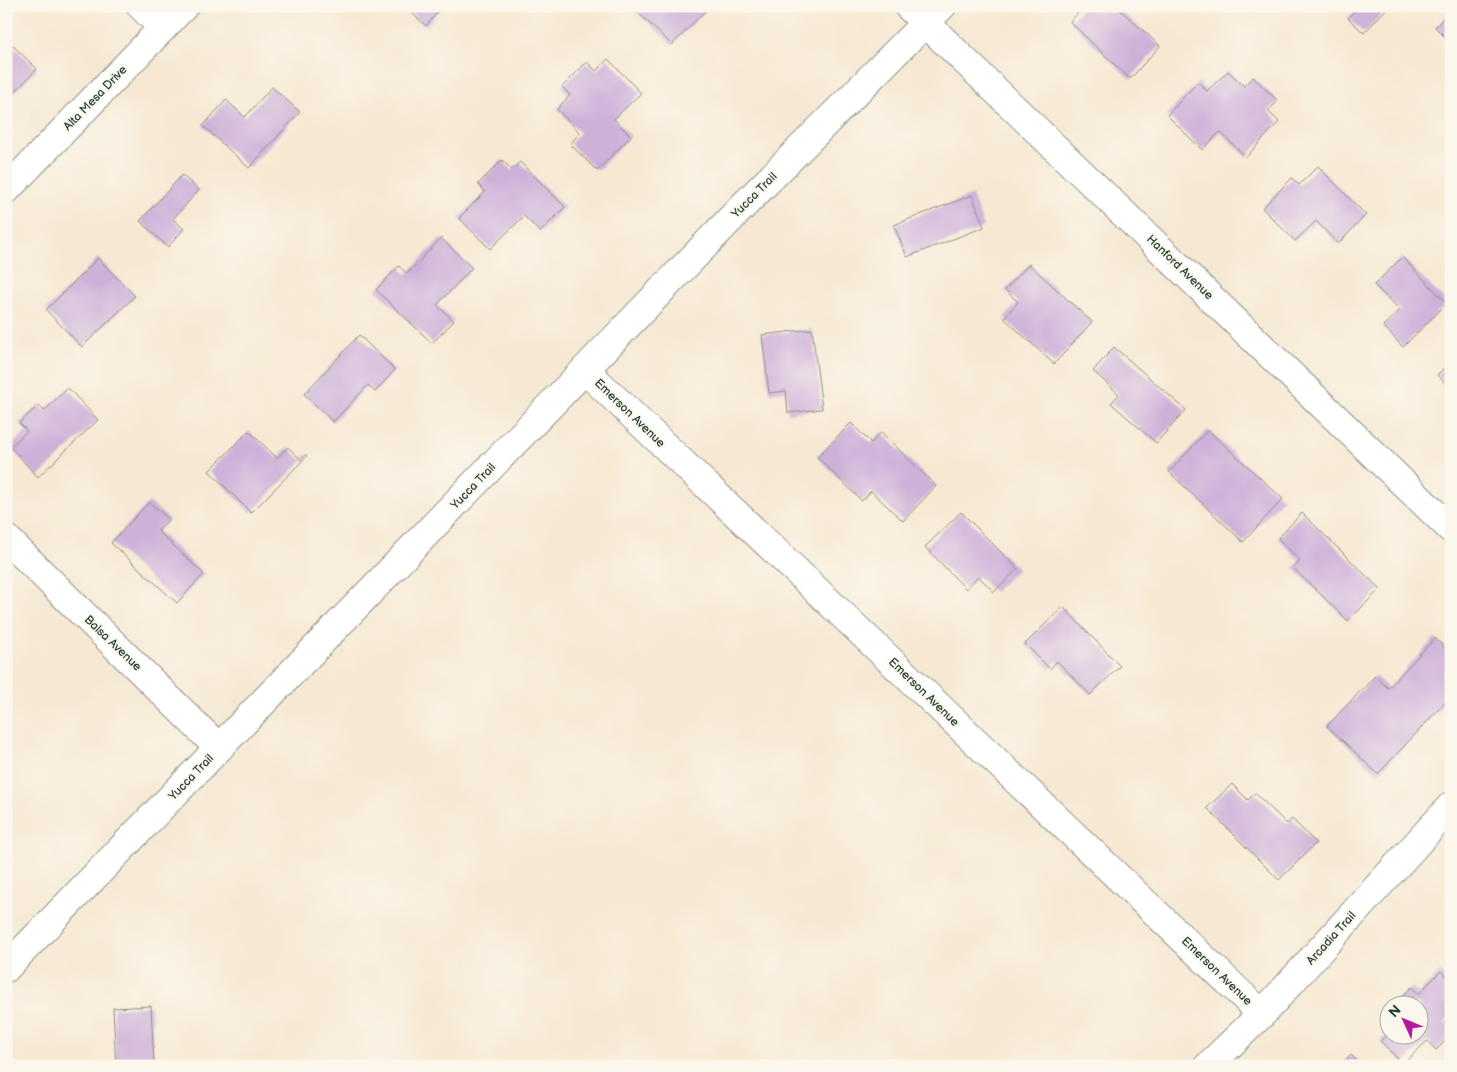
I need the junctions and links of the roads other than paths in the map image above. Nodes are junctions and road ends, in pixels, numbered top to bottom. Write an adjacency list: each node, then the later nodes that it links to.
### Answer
1 (141, 6): 4 (street)
2 (184, 6): 4 (street, Alta Mesa Drive)
3 (925, 12): 6 (street, Yucca Trail); 7 (street, Hanford Avenue)
4 (163, 28): 5 (street, Alta Mesa Drive)
5 (6, 190)
6 (585, 370): 9 (street, Yucca Trail); 12 (street, Emerson Avenue)
7 (1451, 529)
8 (6, 538): 9 (street, Balsa Avenue)
9 (219, 748): 11 (street, Yucca Trail)
10 (1451, 806): 12 (street, Arcadia Trail)
11 (6, 968)
12 (1262, 1014): 13 (street, Arcadia Trail)
13 (1208, 1066)

